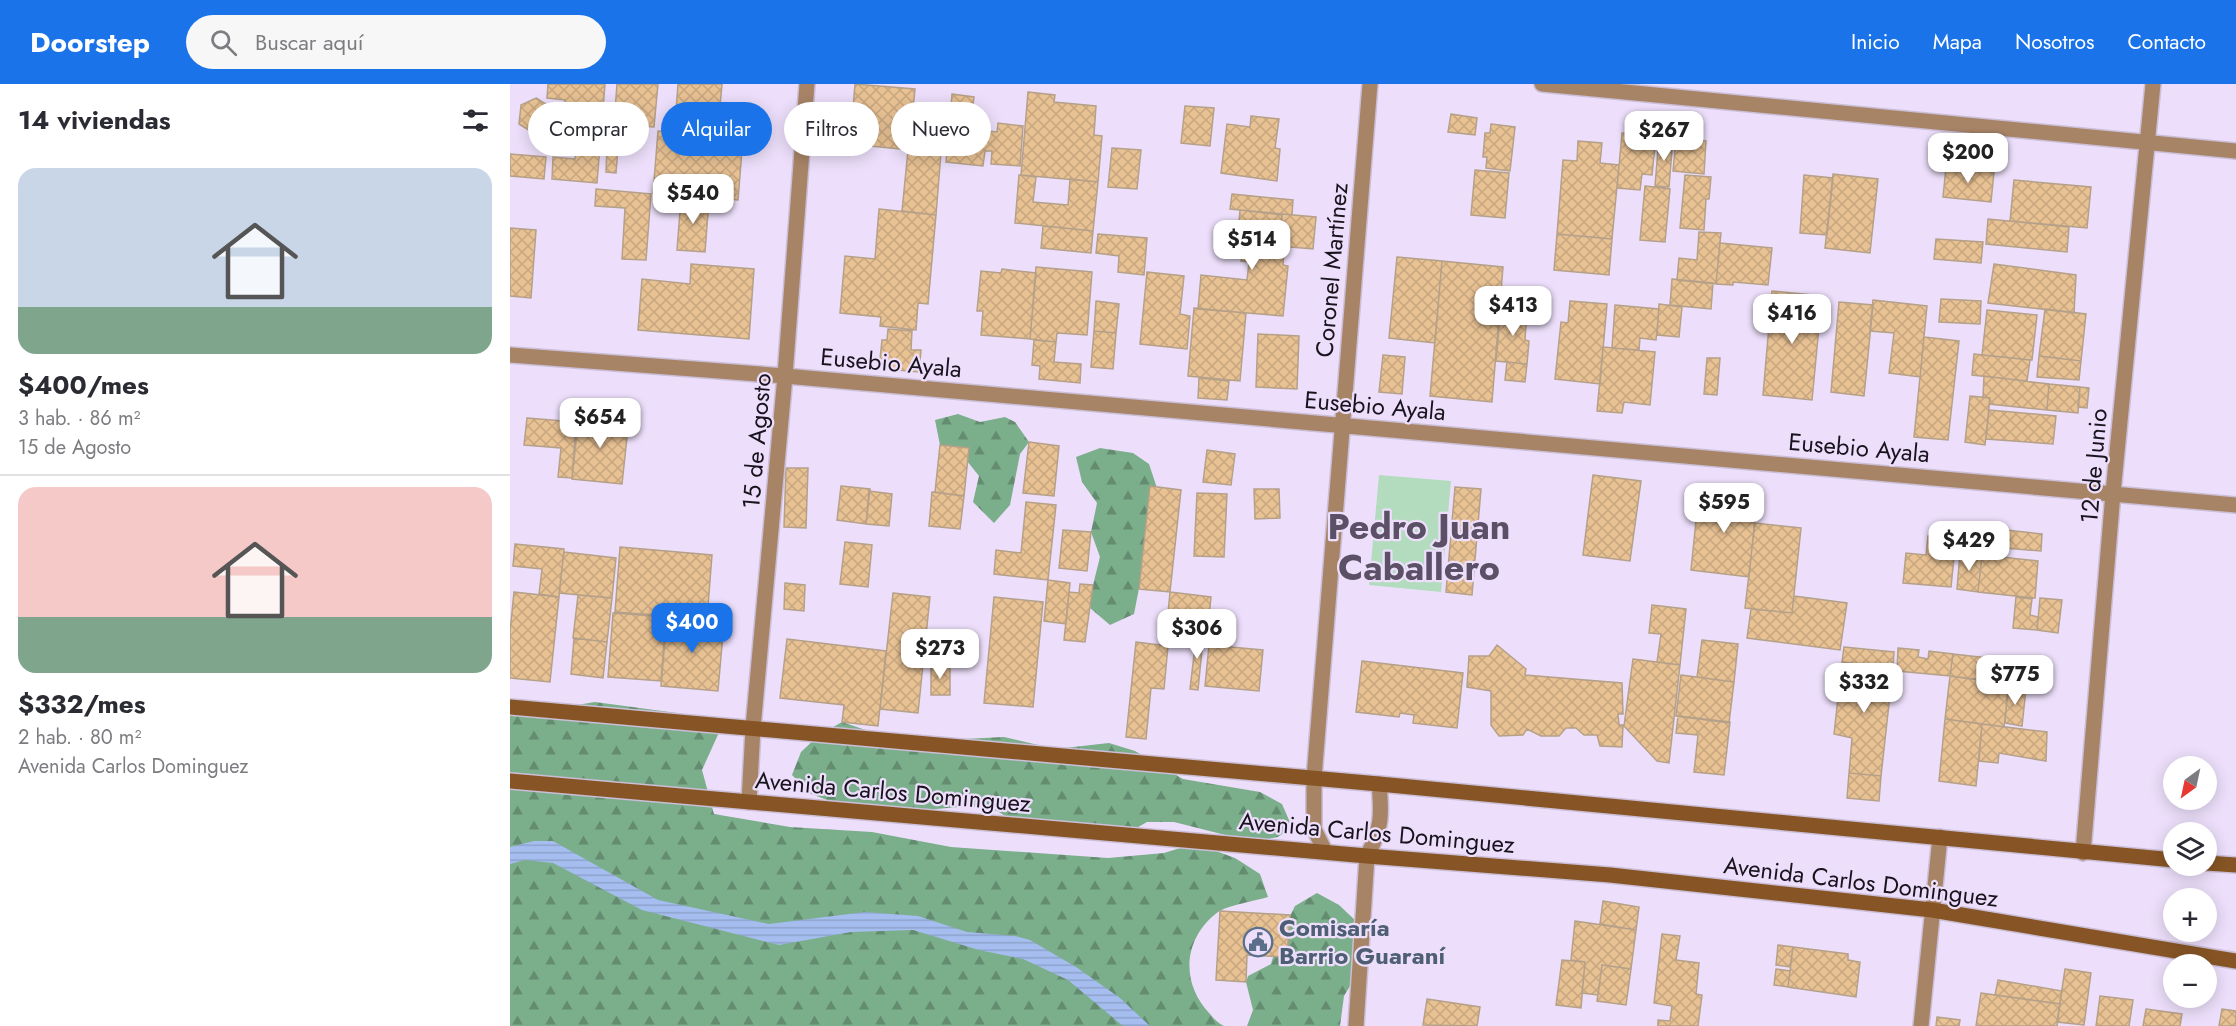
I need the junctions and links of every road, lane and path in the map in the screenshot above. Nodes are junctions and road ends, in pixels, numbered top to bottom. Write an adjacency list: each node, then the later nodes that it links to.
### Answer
1 (807, 84): 8 (street, 15 de Agosto)
2 (1370, 84): 9 (street, Coronel Martínez)
3 (1542, 84): 5 (street)
4 (2153, 84): 5 (street, 12 de Junio)
5 (2148, 142): 6 (street); 10 (street, 12 de Junio)
6 (2236, 151)
7 (510, 355): 8 (street, Eusebio Ayala)
8 (785, 376): 9 (street, Eusebio Ayala); 13 (street, 15 de Agosto)
9 (1342, 426): 10 (street, Eusebio Ayala); 14 (street, Coronel Martínez)
10 (2113, 493): 11 (street, Eusebio Ayala); 20 (street, 12 de Junio)
11 (2236, 505)
12 (510, 707): 13 (main road, Avenida Carlos Dominguez)
13 (753, 728): 14 (main road, Avenida Carlos Dominguez); 17 (street, 15 de Agosto)
14 (1314, 778): 16 (main road, Avenida Carlos Dominguez); 19 (street, Coronel Martínez)
15 (510, 781): 17 (main road, Avenida Carlos Dominguez)
16 (1379, 784): 18 (main road, Avenida Carlos Dominguez); 21 (street)
17 (749, 802): 19 (main road, Avenida Carlos Dominguez)
18 (1940, 837): 20 (main road, Avenida Carlos Dominguez); 25 (street)
19 (1325, 851): 21 (main road, Avenida Carlos Dominguez)
20 (2083, 853): 22 (main road, Avenida Carlos Dominguez)
21 (1367, 856): 25 (main road, Avenida Carlos Dominguez); 27 (street)
22 (2163, 859)
23 (2217, 864): 24 (main road)
24 (2236, 865)
25 (1932, 910): 26 (main road, Avenida Carlos Dominguez); 28 (street)
26 (2236, 961)
27 (1356, 1026)
28 (1921, 1026)

